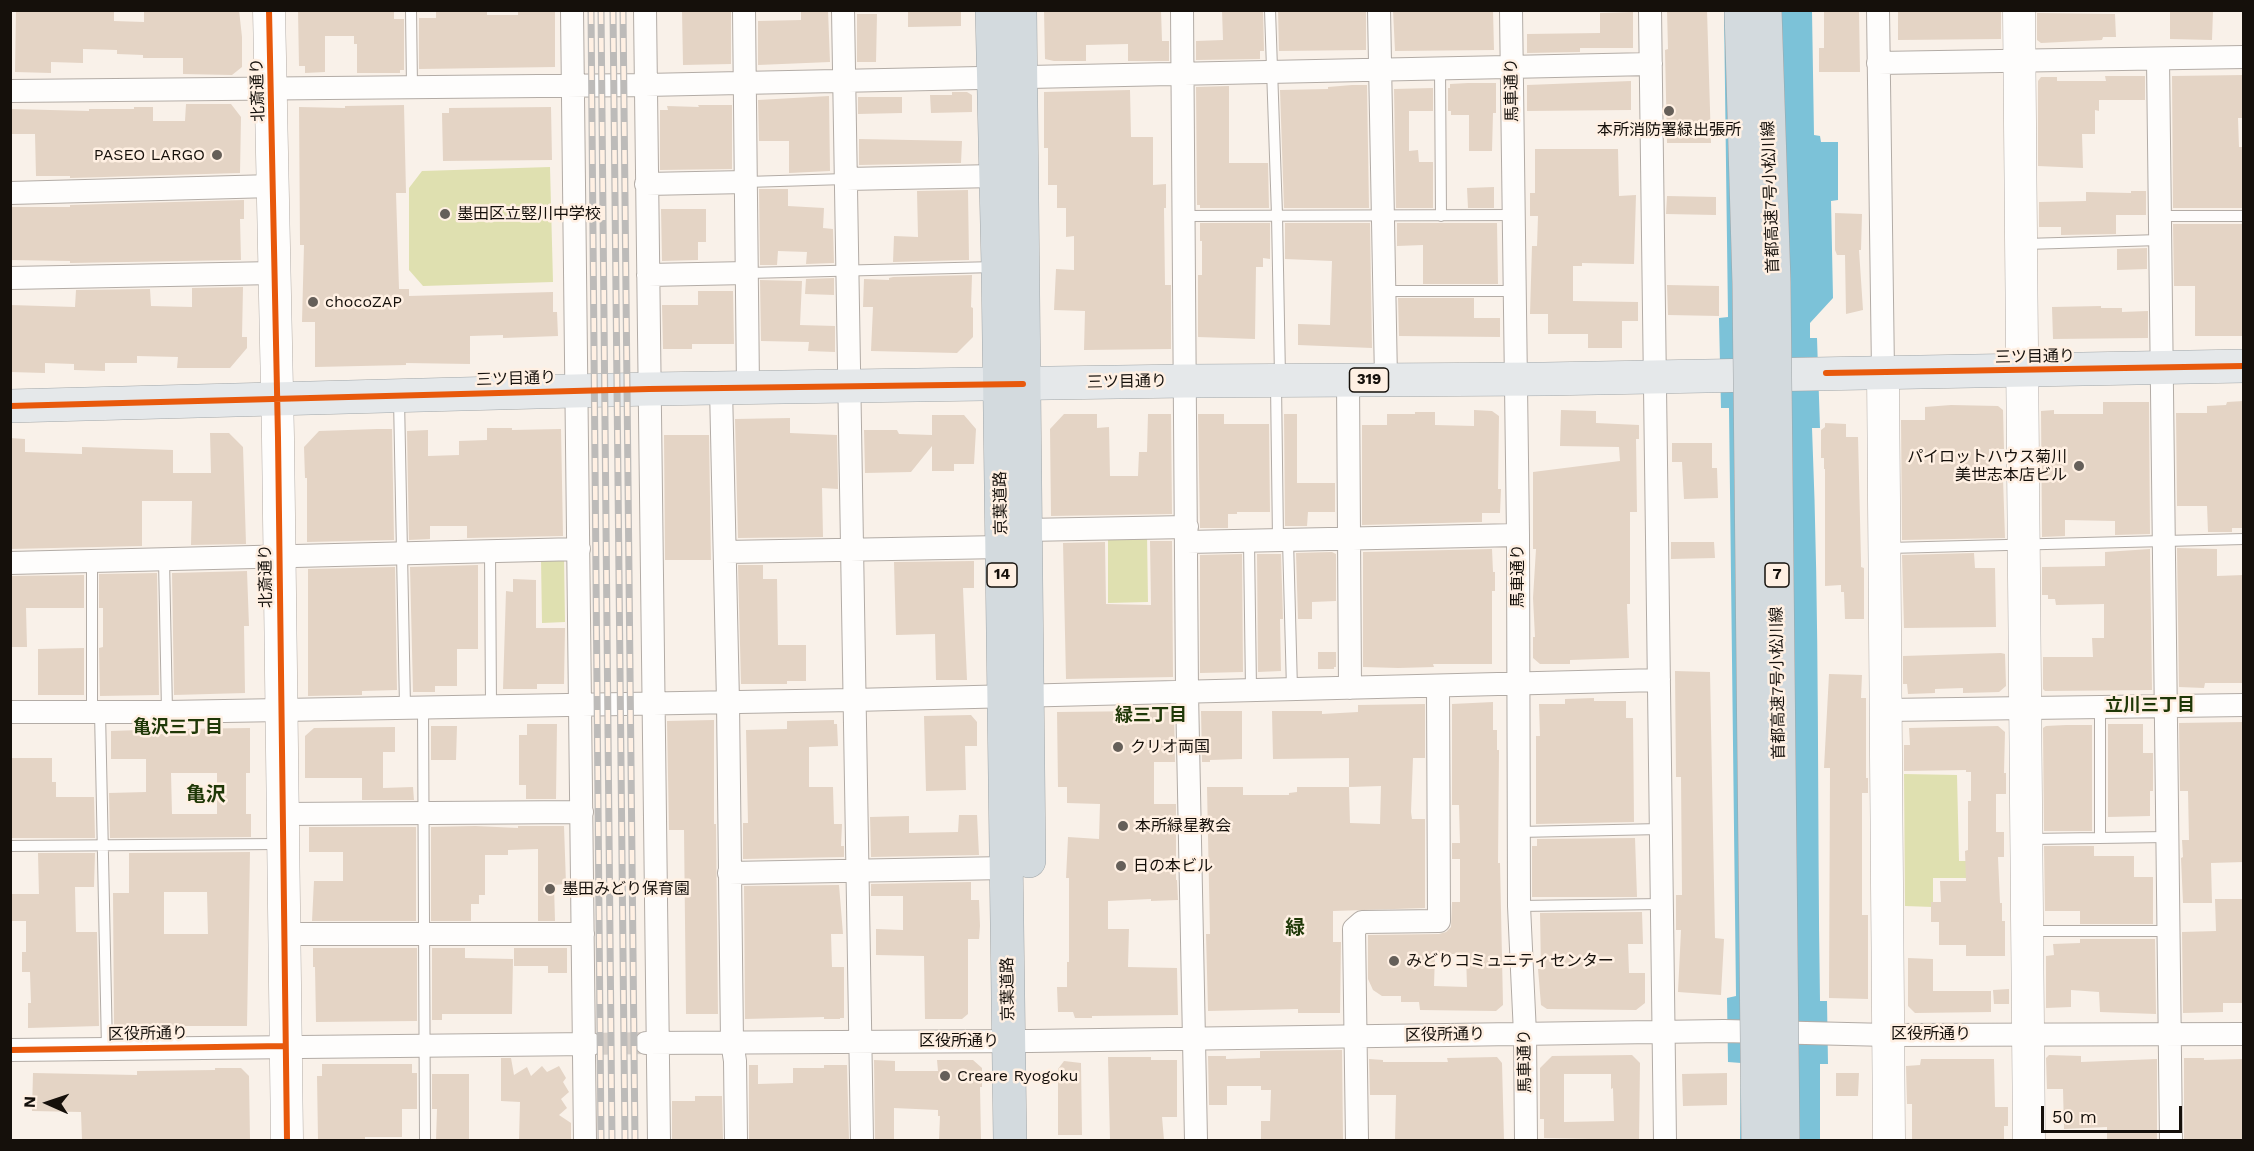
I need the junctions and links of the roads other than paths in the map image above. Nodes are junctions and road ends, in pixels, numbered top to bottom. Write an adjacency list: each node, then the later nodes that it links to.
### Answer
1 (269, 10): 34 (street, 北斎通り)
2 (411, 10): 33 (lane)
3 (572, 10): 32 (street)
4 (645, 10): 31 (street)
5 (744, 10): 30 (street)
6 (843, 10): 29 (street)
7 (992, 10): 28 (highway, 京葉道路 / 14)
8 (1020, 10): 28 (highway, 京葉道路 / 14)
9 (1182, 10): 27 (street)
10 (1270, 10): 26 (lane)
11 (1379, 10): 25 (street)
12 (1510, 10): 23 (street, 馬車通り)
13 (1650, 10): 22 (street)
14 (1741, 10): 169 (highway, 首都高速7号小松川線 / 7, bridge)
15 (1765, 10): 170 (highway, 首都高速7号小松川線 / 7, bridge)
16 (1878, 10): 21 (street)
17 (2019, 10): 20 (street)
18 (2244, 57): 19 (street)
19 (2158, 58): 20 (street); 47 (street)
20 (2020, 61): 21 (street); 50 (street)
21 (1878, 63): 62 (street)
22 (1651, 64): 23 (street); 63 (street)
23 (1511, 66): 24 (street); 44 (street, 馬車通り)
24 (1440, 68): 25 (street); 46 (lane)
25 (1379, 70): 26 (street); 42 (street)
26 (1271, 72): 27 (street); 43 (lane)
27 (1183, 75): 28 (street); 45 (street)
28 (1008, 78): 29 (street); 36 (highway, 京葉道路 / 14); 69 (highway, 京葉道路 / 14)
29 (844, 80): 30 (street); 37 (street)
30 (745, 82): 31 (street); 38 (street)
31 (645, 85): 32 (street); 39 (street)
32 (573, 86): 33 (street); 73 (street)
33 (412, 87): 34 (street)
34 (271, 89): 35 (street); 40 (street, 北斎通り)
35 (10, 91)
36 (996, 176): 37 (street); 51 (highway, 京葉道路 / 14)
37 (846, 179): 38 (lane); 52 (street)
38 (746, 182): 39 (street); 54 (street)
39 (646, 184): 55 (street)
40 (273, 186): 41 (street); 53 (street, 北斎通り)
41 (10, 193)
42 (1384, 214): 43 (lane); 46 (lane); 57 (street)
43 (1277, 215): 45 (lane); 68 (lane)
44 (1515, 215): 46 (lane); 58 (street, 馬車通り)
45 (1183, 216): 67 (street)
46 (1441, 216)
47 (2160, 216): 48 (lane); 49 (street)
48 (2244, 216)
49 (2160, 240): 50 (lane); 60 (street)
50 (2021, 244): 61 (street)
51 (998, 267): 52 (lane); 69 (highway, 京葉道路 / 14)
52 (847, 270): 54 (lane); 71 (street)
53 (275, 273): 56 (street); 75 (street, 北斎通り)
54 (747, 273): 55 (street); 70 (street)
55 (648, 275): 72 (street)
56 (10, 278)
57 (1385, 291): 58 (lane); 64 (street)
58 (1514, 291): 66 (street, 馬車通り)
59 (2244, 366): 60 (main road, 三ツ目通り / 319)
60 (2162, 368): 61 (main road, 三ツ目通り / 319); 84 (street)
61 (2022, 370): 62 (main road, 三ツ目通り / 319); 85 (street)
62 (1882, 372): 63 (main road, 三ツ目通り / 319); 86 (street)
63 (1655, 377): 66 (main road, 三ツ目通り / 319); 96 (street)
64 (1386, 379): 65 (main road, 三ツ目通り / 319); 66 (main road, 三ツ目通り / 319)
65 (1348, 380): 68 (main road, 三ツ目通り / 319); 80 (street)
66 (1516, 380): 78 (street, 馬車通り)
67 (1185, 381): 68 (main road, 三ツ目通り / 319); 69 (main road, 三ツ目通り / 319); 77 (street)
68 (1278, 381): 83 (lane)
69 (1011, 384): 71 (main road, 三ツ目通り / 319); 79 (highway, 京葉道路 / 14)
70 (735, 388): 71 (main road, 三ツ目通り / 319); 72 (main road, 三ツ目通り / 319); 91 (street)
71 (850, 388): 88 (street)
72 (649, 389): 73 (main road, 三ツ目通り / 319); 106 (street)
73 (576, 391): 74 (main road, 三ツ目通り / 319); 87 (street)
74 (399, 396): 75 (main road, 三ツ目通り / 319); 90 (lane)
75 (277, 398): 76 (main road, 三ツ目通り / 319); 92 (street, 北斎通り)
76 (10, 406)
77 (1187, 535): 79 (street); 82 (street); 102 (street)
78 (1518, 535): 80 (street); 97 (street, 馬車通り)
79 (1013, 538): 88 (street); 103 (highway, 京葉道路 / 14)
80 (1350, 539): 83 (street); 99 (street)
81 (2244, 539): 84 (lane)
82 (1249, 541): 83 (street); 101 (lane)
83 (1283, 541): 100 (lane)
84 (2164, 541): 85 (lane); 110 (street)
85 (2024, 546): 86 (lane); 113 (street)
86 (1885, 548): 115 (street)
87 (579, 549): 89 (street); 107 (street)
88 (854, 549): 91 (street); 104 (street)
89 (490, 551): 90 (street); 109 (lane)
90 (401, 552): 92 (street); 111 (lane)
91 (725, 552): 105 (street)
92 (279, 555): 93 (street); 114 (street, 北斎通り)
93 (164, 559): 94 (street); 118 (lane)
94 (92, 561): 95 (street); 117 (lane)
95 (10, 563)
96 (1659, 680): 97 (street); 122 (street)
97 (1519, 683): 98 (street); 123 (street, 馬車通り)
98 (1438, 686): 99 (street); 146 (street)
99 (1350, 688): 100 (street)
100 (1292, 689): 101 (street)
101 (1251, 690): 102 (street)
102 (1187, 692): 103 (street); 147 (street)
103 (1016, 695): 104 (street); 130 (highway, 京葉道路 / 14); 149 (highway, 京葉道路 / 14)
104 (853, 700): 105 (street); 131 (street)
105 (728, 702): 106 (street); 132 (street)
106 (652, 703): 107 (street); 151 (street)
107 (581, 704): 109 (street); 119 (street)
108 (2244, 705): 110 (street)
109 (491, 706): 111 (street)
110 (2166, 706): 112 (street); 124 (street)
111 (414, 707): 114 (street); 120 (lane)
112 (2100, 707): 113 (street); 125 (lane)
113 (2025, 708): 115 (street); 126 (street)
114 (281, 710): 118 (street); 121 (street, 北斎通り)
115 (1886, 710): 145 (street)
116 (10, 712): 117 (street)
117 (96, 712): 118 (street); 129 (lane)
118 (167, 712)
119 (582, 812): 120 (street); 139 (street)
120 (424, 813): 121 (street); 137 (lane)
121 (283, 814): 127 (street, 北斎通り)
122 (1661, 829): 123 (lane); 133 (street)
123 (1518, 832): 134 (street, 馬車通り)
124 (2167, 837): 125 (lane); 136 (street)
125 (2100, 838): 126 (lane)
126 (2026, 839): 135 (street)
127 (283, 844): 129 (lane); 138 (street, 北斎通り)
128 (10, 846): 129 (lane)
129 (104, 846): 155 (lane)
130 (1006, 868): 131 (street); 149 (highway, 京葉道路 / 14)
131 (857, 871): 132 (street); 148 (street)
132 (729, 873): 150 (street)
133 (1662, 904): 134 (lane); 140 (street)
134 (1519, 906): 141 (street, 馬車通り)
135 (2027, 931): 136 (lane); 142 (street)
136 (2169, 931): 143 (street)
137 (424, 933): 138 (street); 139 (street); 153 (lane)
138 (284, 934): 154 (street, 北斎通り)
139 (583, 934): 152 (street)
140 (1663, 1031): 141 (street, 区役所通り); 145 (street, 区役所通り, bridge); 168 (street)
141 (1525, 1034): 146 (street, 区役所通り); 167 (street, 馬車通り)
142 (2028, 1034): 143 (street, 区役所通り); 145 (street, 区役所通り); 172 (street)
143 (2170, 1034): 144 (street, 区役所通り); 173 (street)
144 (2244, 1034)
145 (1888, 1035): 171 (street)
146 (1356, 1036): 147 (street, 区役所通り); 166 (street)
147 (1194, 1038): 149 (street, 区役所通り); 165 (street)
148 (860, 1041): 149 (street, 区役所通り); 150 (street, 区役所通り); 162 (street)
149 (1020, 1041): 163 (highway, 京葉道路 / 14); 164 (highway, 京葉道路 / 14)
150 (732, 1042): 151 (street, 区役所通り); 161 (street)
151 (652, 1043): 160 (street)
152 (587, 1044): 153 (street, 区役所通り); 159 (street)
153 (425, 1045): 154 (street, 区役所通り); 158 (lane)
154 (285, 1046): 155 (street, 区役所通り); 157 (street, 北斎通り)
155 (107, 1048): 156 (street, 区役所通り)
156 (10, 1050)
157 (287, 1140)
158 (425, 1140)
159 (585, 1140)
160 (659, 1140)
161 (736, 1140)
162 (862, 1140)
163 (1010, 1140)
164 (1032, 1140)
165 (1196, 1140)
166 (1357, 1140)
167 (1526, 1140)
168 (1665, 1140)
169 (1758, 1140)
170 (1783, 1140)
171 (1889, 1140)
172 (2029, 1140)
173 (2171, 1140)

